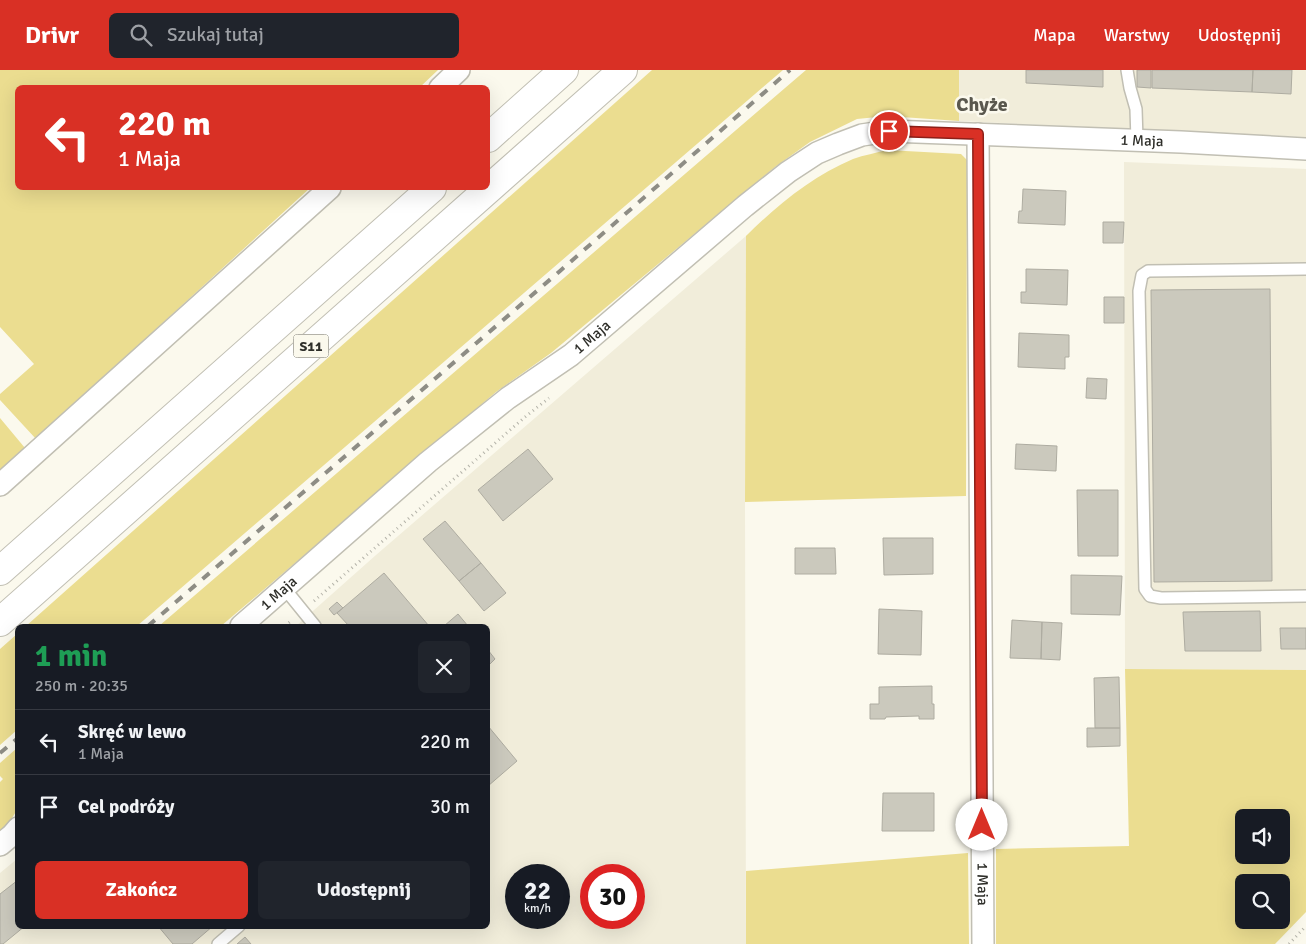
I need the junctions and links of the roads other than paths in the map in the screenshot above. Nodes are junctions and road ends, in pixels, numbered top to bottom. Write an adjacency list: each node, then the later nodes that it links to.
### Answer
1 (459, 70): 5 (street)
2 (564, 70): 7 (highway)
3 (623, 70): 10 (highway, S11)
4 (1126, 70): 8 (lane)
5 (443, 85)
6 (978, 134): 8 (street, 1 Maja); 17 (street, 1 Maja); 26 (street, 1 Maja)
7 (490, 136)
8 (1137, 140): 9 (street, 1 Maja)
9 (1306, 149)
10 (490, 188)
11 (328, 190): 15 (street)
12 (430, 190): 16 (highway, S11)
13 (488, 190): 19 (highway, S11)
14 (1306, 269): 18 (lane)
15 (0, 485)
16 (0, 571)
17 (285, 589): 20 (street, 1 Maja); 21 (lane)
18 (1306, 596)
19 (0, 622)
20 (243, 624)
21 (313, 624)
22 (15, 832): 23 (street)
23 (0, 845)
24 (236, 929): 25 (lane)
25 (218, 944)
26 (983, 944)

